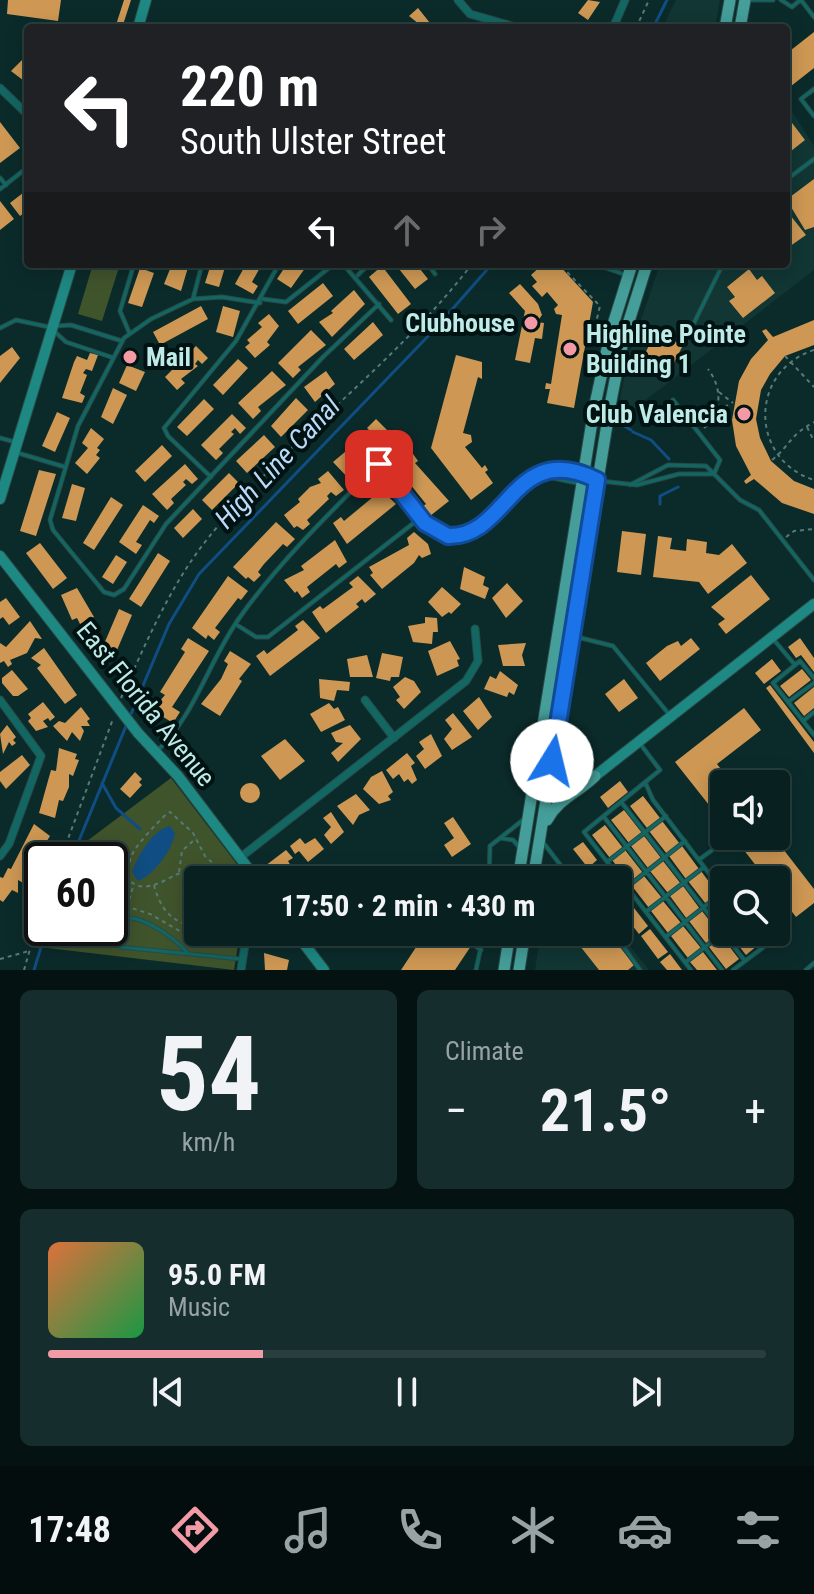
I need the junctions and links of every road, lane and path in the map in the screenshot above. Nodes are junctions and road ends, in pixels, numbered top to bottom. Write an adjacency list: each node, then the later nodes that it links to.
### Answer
1 (146, 0): 11 (street)
2 (625, 0): 13 (street)
3 (649, 0): 14 (path)
4 (730, 0): 15 (main road)
5 (746, 0): 6 (lane); 16 (main road)
6 (773, 0)
7 (781, 0): 8 (lane)
8 (800, 0): 10 (lane)
9 (458, 2): 12 (street)
10 (814, 17)
11 (139, 24)
12 (505, 24)
13 (615, 24)
14 (638, 24)
15 (726, 24)
16 (741, 24)
17 (0, 88): 19 (street)
18 (814, 89): 20 (lane)
19 (24, 111)
20 (814, 116)
21 (814, 159): 23 (lane)
22 (24, 170): 25 (lane)
23 (790, 177)
24 (0, 178): 25 (lane)
25 (6, 185): 26 (lane)
26 (0, 189)
27 (71, 268): 47 (street)
28 (133, 268): 50 (lane)
29 (201, 268): 43 (lane)
30 (277, 268): 44 (lane)
31 (329, 268): 44 (lane)
32 (348, 268): 41 (lane)
33 (365, 268): 41 (lane)
34 (431, 268): 40 (lane)
35 (469, 268): 101 (path)
36 (567, 268): 52 (path)
37 (646, 268): 42 (main road)
38 (721, 268): 49 (lane)
39 (630, 270): 42 (lane); 77 (main road)
40 (435, 274)
41 (357, 276): 45 (lane)
42 (638, 289): 78 (main road)
43 (193, 299): 44 (lane); 50 (lane)
44 (261, 301): 76 (lane)
45 (379, 304): 46 (lane); 76 (lane)
46 (391, 320)
47 (52, 327): 48 (lane); 51 (lane); 55 (lane); 70 (street)
48 (0, 328)
49 (690, 331)
50 (130, 333): 51 (lane)
51 (122, 341): 55 (lane)
52 (597, 341)
53 (814, 350): 56 (path)
54 (785, 356): 56 (path)
55 (113, 357): 74 (lane)
56 (790, 362): 58 (path); 62 (path)
57 (708, 369): 59 (path)
58 (814, 387)
59 (719, 392): 63 (path); 63 (path)
60 (673, 400): 66 (lane)
61 (757, 406): 62 (path)
62 (764, 406): 71 (path)
63 (716, 413): 66 (path)
64 (814, 422): 65 (path)
65 (807, 426): 69 (path); 71 (path)
66 (698, 432): 75 (lane)
67 (405, 437): 73 (lane)
68 (0, 438): 70 (lane)
69 (814, 441)
70 (16, 447): 74 (lane); 82 (street)
71 (777, 455): 72 (path); 79 (path)
72 (772, 460)
73 (379, 464): 83 (lane); 92 (lane)
74 (66, 467): 76 (lane)
75 (714, 474): 80 (lane); 80 (lane); 87 (lane)
76 (211, 477)
77 (582, 478): 78 (street); 81 (street); 111 (main road)
78 (597, 480): 80 (lane); 94 (main road)
79 (814, 480)
80 (630, 485)
81 (518, 488): 83 (lane)
82 (1, 495)
83 (420, 518): 92 (lane)
84 (814, 524): 85 (path)
85 (808, 529): 86 (path); 87 (path)
86 (814, 529)
87 (782, 539): 90 (lane)
88 (0, 556): 89 (street, East Florida Avenue)
89 (5, 568): 101 (street, East Florida Avenue)
90 (814, 580)
91 (814, 604): 95 (street)
92 (235, 624): 108 (lane)
93 (475, 629): 106 (street)
94 (572, 637): 103 (lane); 109 (main road)
95 (772, 637): 96 (lane); 103 (street)
96 (795, 665): 97 (lane); 100 (lane)
97 (814, 680): 100 (lane)
98 (0, 700): 128 (street)
99 (365, 700): 106 (street)
100 (788, 702): 104 (lane)
101 (117, 707): 108 (street, East Florida Avenue); 124 (path)
102 (814, 712): 104 (lane)
103 (671, 717): 107 (street)
104 (803, 721): 105 (lane)
105 (814, 735)
106 (394, 738): 129 (street)
107 (638, 742): 110 (street); 112 (lane)
108 (156, 752): 129 (street, East Florida Avenue)
109 (552, 761): 110 (main road); 113 (main road)
110 (595, 776): 114 (main road)
111 (535, 778): 113 (main road); 116 (main road)
112 (645, 782): 115 (lane); 117 (lane)
113 (548, 788): 114 (main road); 120 (main road)
114 (580, 789): 120 (main road)
115 (622, 803): 118 (lane); 119 (lane)
116 (529, 813): 122 (lane); 127 (main road)
117 (666, 816): 119 (lane); 123 (lane)
118 (604, 817): 125 (lane); 132 (lane)
119 (645, 832): 125 (lane); 130 (lane)
120 (541, 833): 137 (main road); 138 (lane)
121 (196, 838): 133 (path); 141 (path); 143 (path)
122 (500, 838): 127 (lane); 135 (lane)
123 (685, 841): 130 (lane); 131 (lane)
124 (67, 842)
125 (626, 847): 132 (lane); 142 (lane)
126 (712, 850): 131 (lane)
127 (522, 854): 136 (main road)
128 (0, 856)
129 (241, 857): 134 (street, East Florida Avenue)
130 (664, 858): 142 (lane); 148 (lane)
131 (699, 860): 140 (lane)
132 (607, 862): 139 (lane)
133 (217, 866)
134 (247, 866)
135 (489, 866)
136 (520, 866)
137 (535, 866)
138 (563, 866)
139 (610, 866)
140 (704, 867): 145 (lane); 148 (lane)
141 (128, 871)
142 (646, 872): 147 (lane); 152 (lane)
143 (179, 873): 144 (path); 150 (path)
144 (184, 873)
145 (710, 874)
146 (128, 880): 149 (path)
147 (632, 883)
148 (684, 883): 152 (lane); 155 (lane)
149 (133, 885): 150 (path); 153 (path)
150 (154, 885): 161 (path)
151 (632, 894): 157 (lane)
152 (665, 897): 157 (lane); 160 (lane)
153 (128, 900)
154 (710, 902): 155 (lane)
155 (703, 907): 158 (lane); 160 (lane)
156 (128, 908): 162 (path)
157 (646, 912): 163 (lane)
158 (710, 915)
159 (128, 918): 164 (lane)
160 (685, 922): 163 (lane); 177 (lane)
161 (183, 924): 162 (path)
162 (182, 932): 164 (path)
163 (665, 937): 184 (lane)
164 (180, 944): 180 (lane)
165 (710, 944): 177 (lane)
166 (31, 946): 179 (path)
167 (118, 946): 180 (lane)
168 (245, 946): 182 (street)
169 (306, 946): 189 (street)
170 (475, 946): 178 (lane)
171 (482, 946): 178 (lane)
172 (508, 946): 191 (main road)
173 (523, 946): 186 (main road)
174 (623, 946): 192 (lane)
175 (734, 946): 183 (lane)
176 (765, 946): 183 (lane)
177 (705, 948): 184 (lane); 194 (lane)
178 (481, 950): 190 (lane)
179 (29, 951): 181 (path); 187 (path)
180 (188, 953): 182 (lane)
181 (0, 959)
182 (243, 959): 188 (street)
183 (745, 961): 195 (lane)
184 (685, 963): 193 (lane)
185 (814, 963): 196 (lane)
186 (520, 969)
187 (24, 970)
188 (241, 970)
189 (324, 970)
190 (476, 970)
191 (504, 970)
192 (640, 970)
193 (691, 970)
194 (722, 970)
195 (733, 970)
196 (806, 970)

